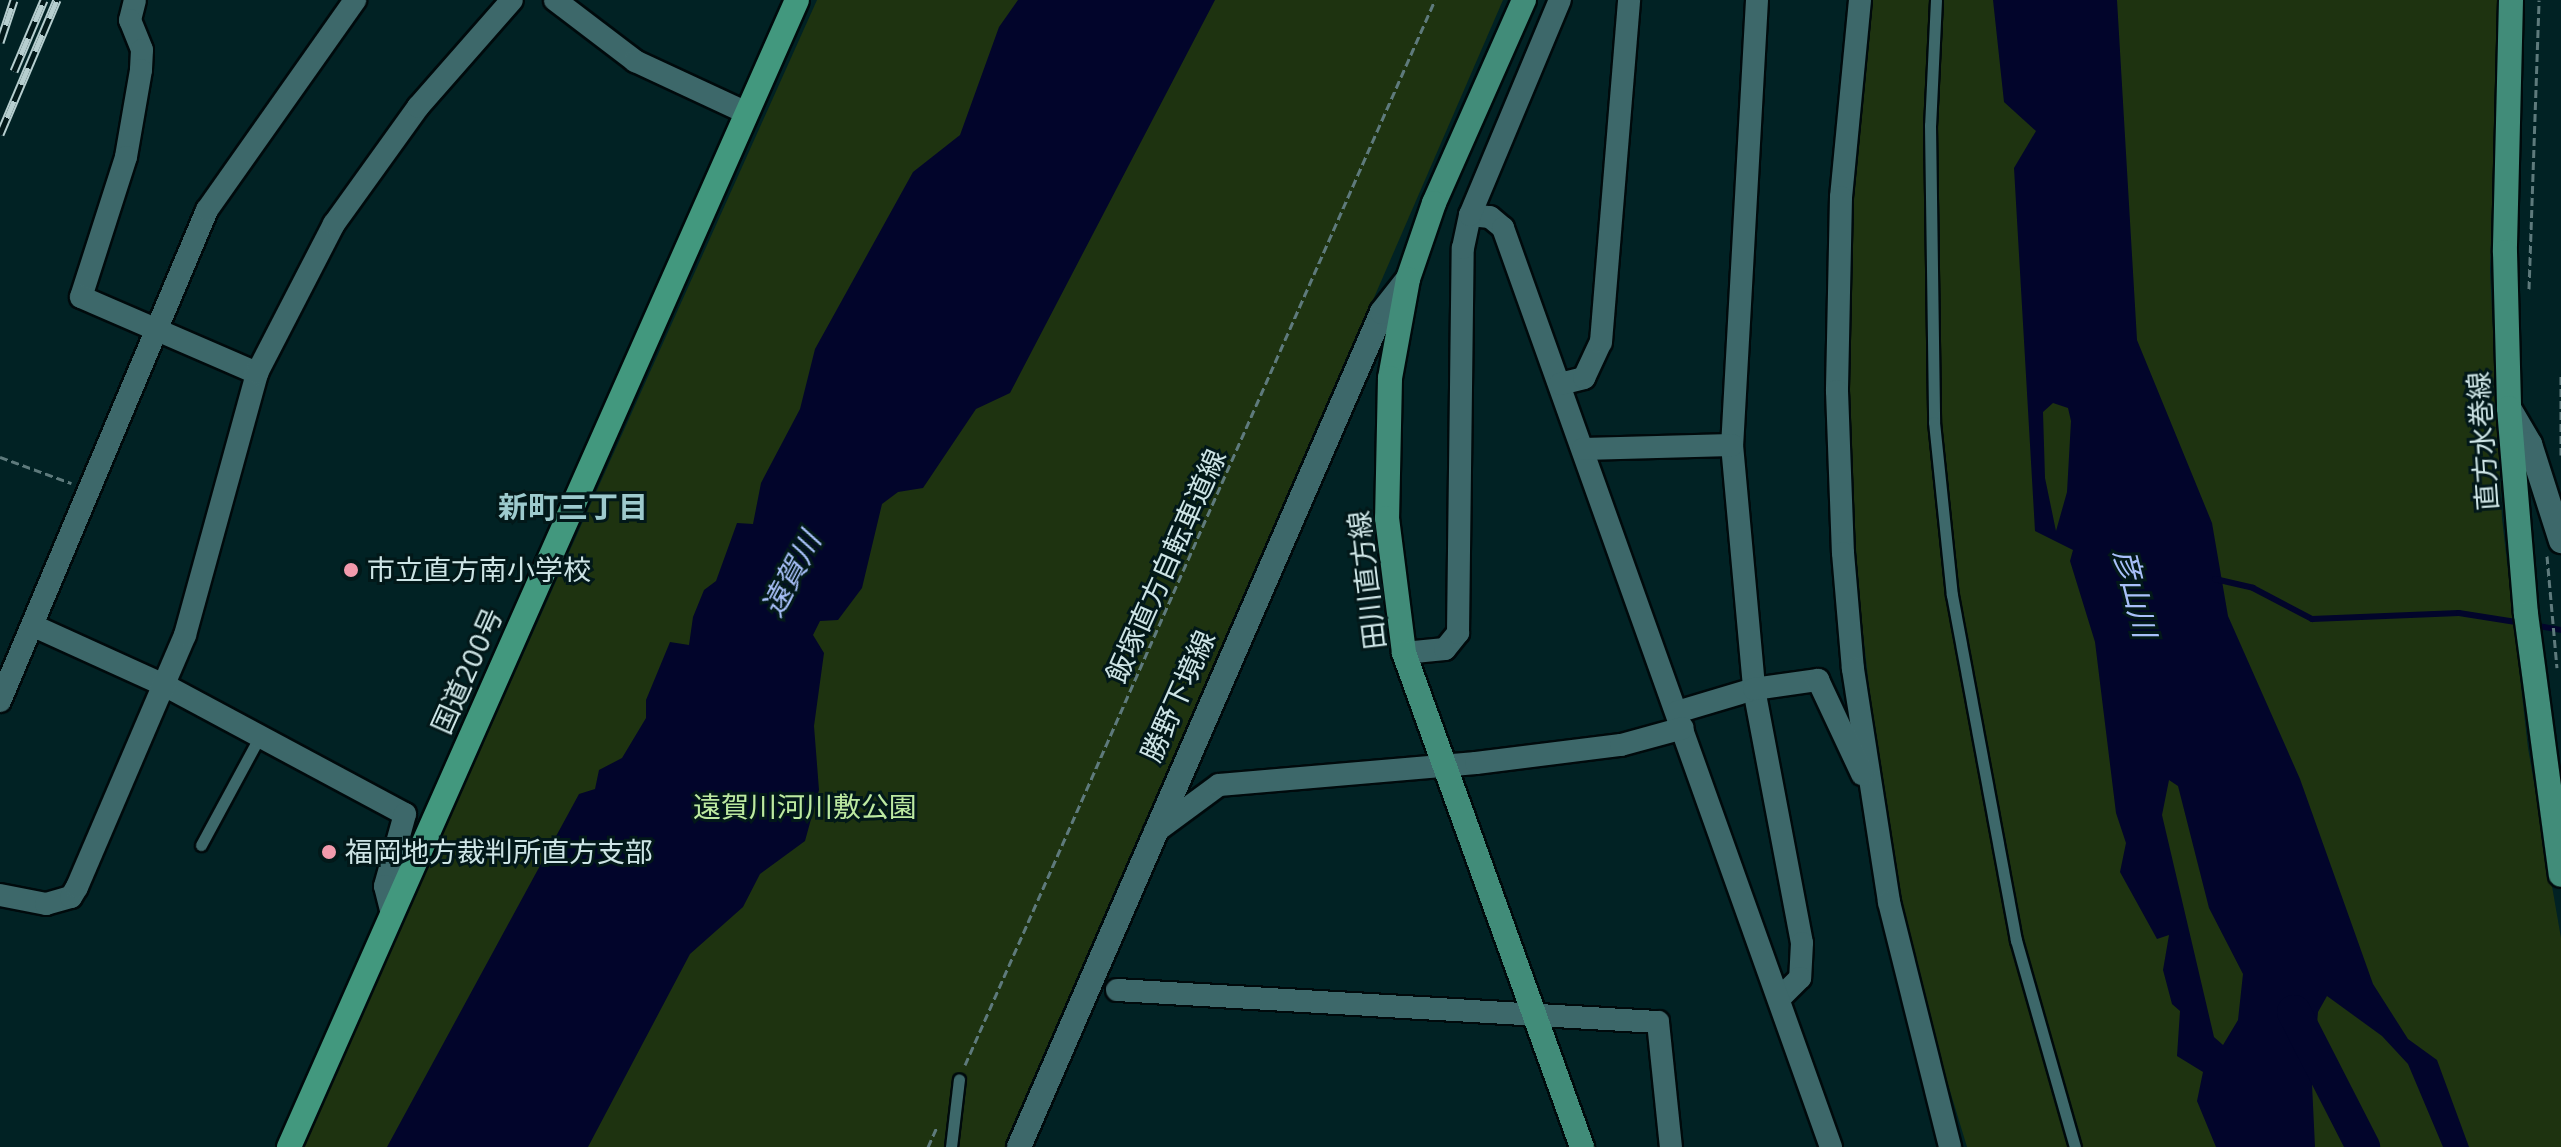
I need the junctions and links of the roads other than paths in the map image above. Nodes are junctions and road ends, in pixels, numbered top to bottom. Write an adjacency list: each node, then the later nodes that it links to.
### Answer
1 (135, 0): 16 (street)
2 (355, 0): 16 (street)
3 (512, 0): 17 (street)
4 (555, 0): 13 (street)
5 (797, 0): 13 (highway, 国道200号)
6 (1524, 0): 15 (main road, 田川直方線)
7 (1560, 0): 14 (street)
8 (1629, 0): 18 (street)
9 (1757, 0): 20 (street)
10 (1860, 0): 31 (street)
11 (1936, 0): 48 (lane)
12 (2511, 0): 19 (main road, 直方水巻線)
13 (747, 113): 36 (highway, 国道200号)
14 (1470, 215): 18 (street); 24 (street)
15 (1408, 279): 24 (main road, 田川直方線); 32 (main road, 勝野下境線)
16 (156, 330): 17 (street); 23 (street)
17 (257, 373): 25 (street)
18 (1560, 384): 21 (street)
19 (2509, 408): 22 (main road); 34 (main road, 直方水巻線)
20 (1732, 445): 21 (street); 26 (street)
21 (1583, 449): 28 (street)
22 (2554, 547)
23 (34, 626): 25 (street); 27 (street)
24 (1404, 653): 30 (main road, 田川直方線)
25 (166, 686): 29 (street); 35 (street)
26 (1754, 689): 28 (street); 31 (street); 38 (street)
27 (0, 701)
28 (1680, 720): 30 (street); 38 (street)
29 (260, 736): 33 (lane); 36 (street)
30 (1440, 764): 32 (street); 39 (main road, 田川直方線)
31 (1870, 787): 47 (street)
32 (1149, 837): 43 (main road, 勝野下境線)
33 (201, 845)
34 (2561, 875)
35 (0, 895)
36 (392, 915): 41 (highway, 国道200号)
37 (1117, 990): 39 (street)
38 (1780, 998): 46 (street)
39 (1530, 1014): 44 (main road, 田川直方線); 45 (street)
40 (959, 1079): 42 (lane)
41 (289, 1147)
42 (951, 1147)
43 (1019, 1147)
44 (1582, 1147)
45 (1671, 1147)
46 (1831, 1147)
47 (1950, 1147)
48 (2075, 1147)

